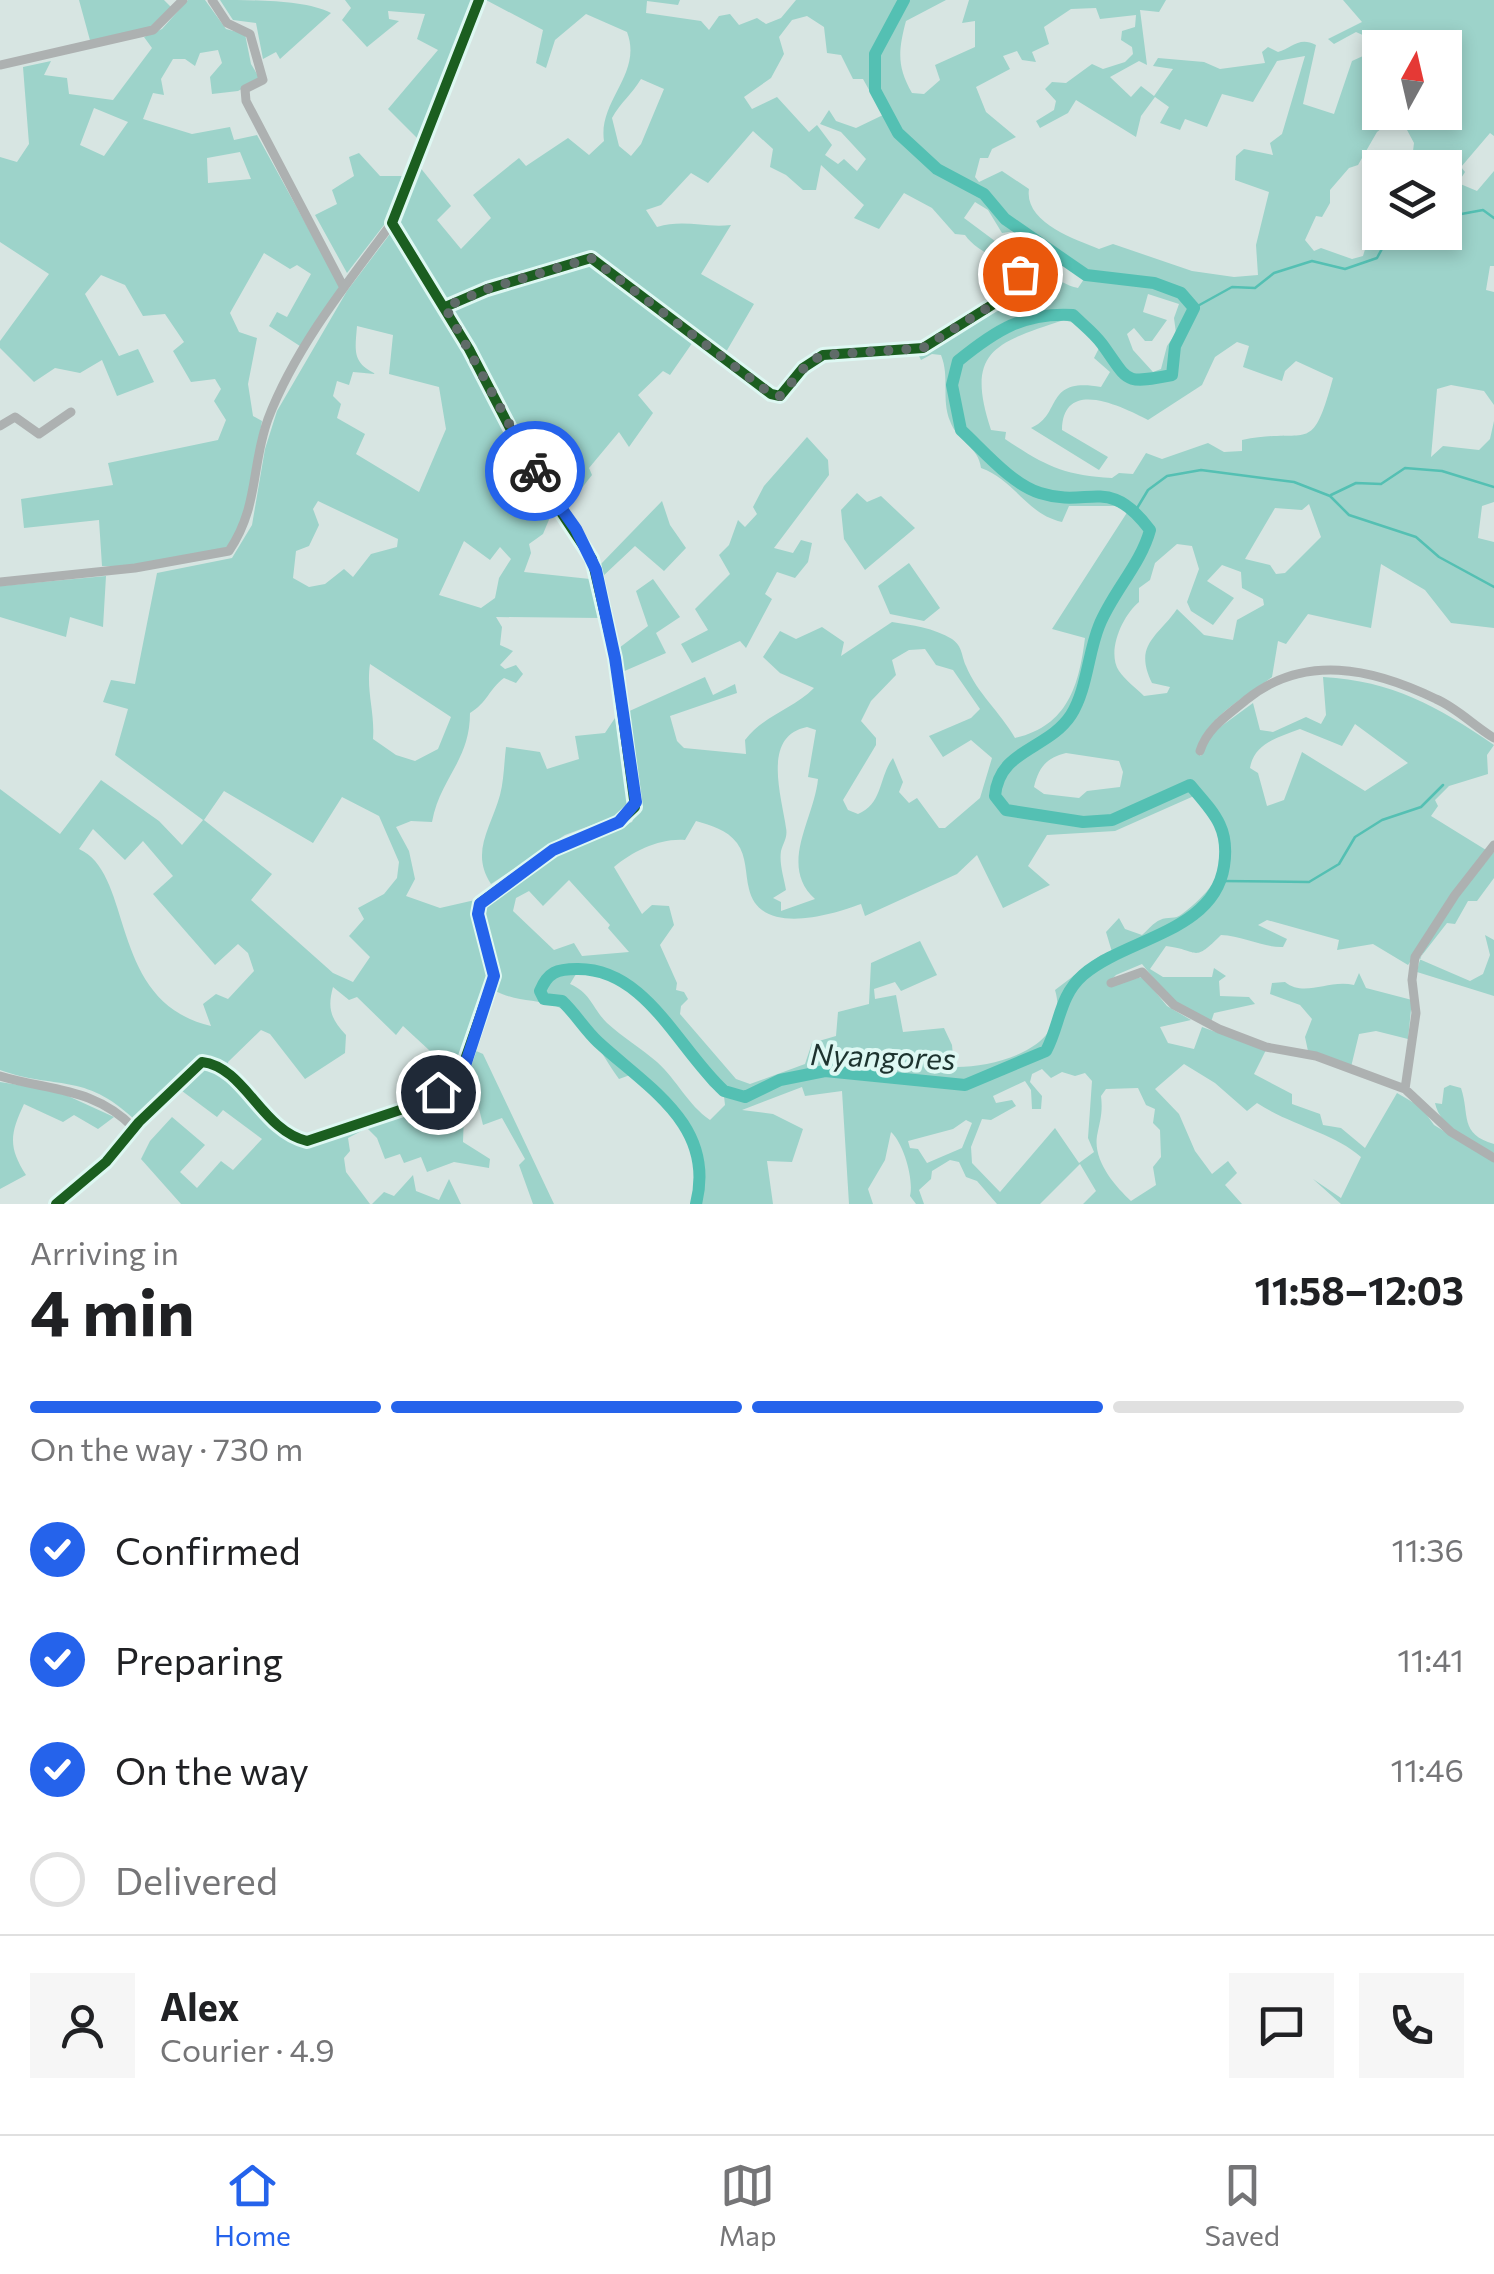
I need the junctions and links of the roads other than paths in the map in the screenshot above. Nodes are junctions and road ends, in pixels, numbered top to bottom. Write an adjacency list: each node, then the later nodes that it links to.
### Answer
1 (183, 0): 4 (street)
2 (212, 0): 7 (street)
3 (479, 0): 5 (street)
4 (0, 65)
5 (392, 223): 7 (street); 8 (street)
6 (1007, 243): 8 (street)
7 (343, 286): 11 (street)
8 (445, 307): 18 (street)
9 (71, 412): 10 (street)
10 (0, 426)
11 (0, 582)
12 (1494, 738): 13 (street)
13 (1200, 751)
14 (1494, 846): 17 (street)
15 (1111, 984): 17 (street)
16 (0, 1076): 18 (street)
17 (1405, 1089): 19 (street)
18 (134, 1128): 20 (street)
19 (1494, 1158)
20 (56, 1204)

